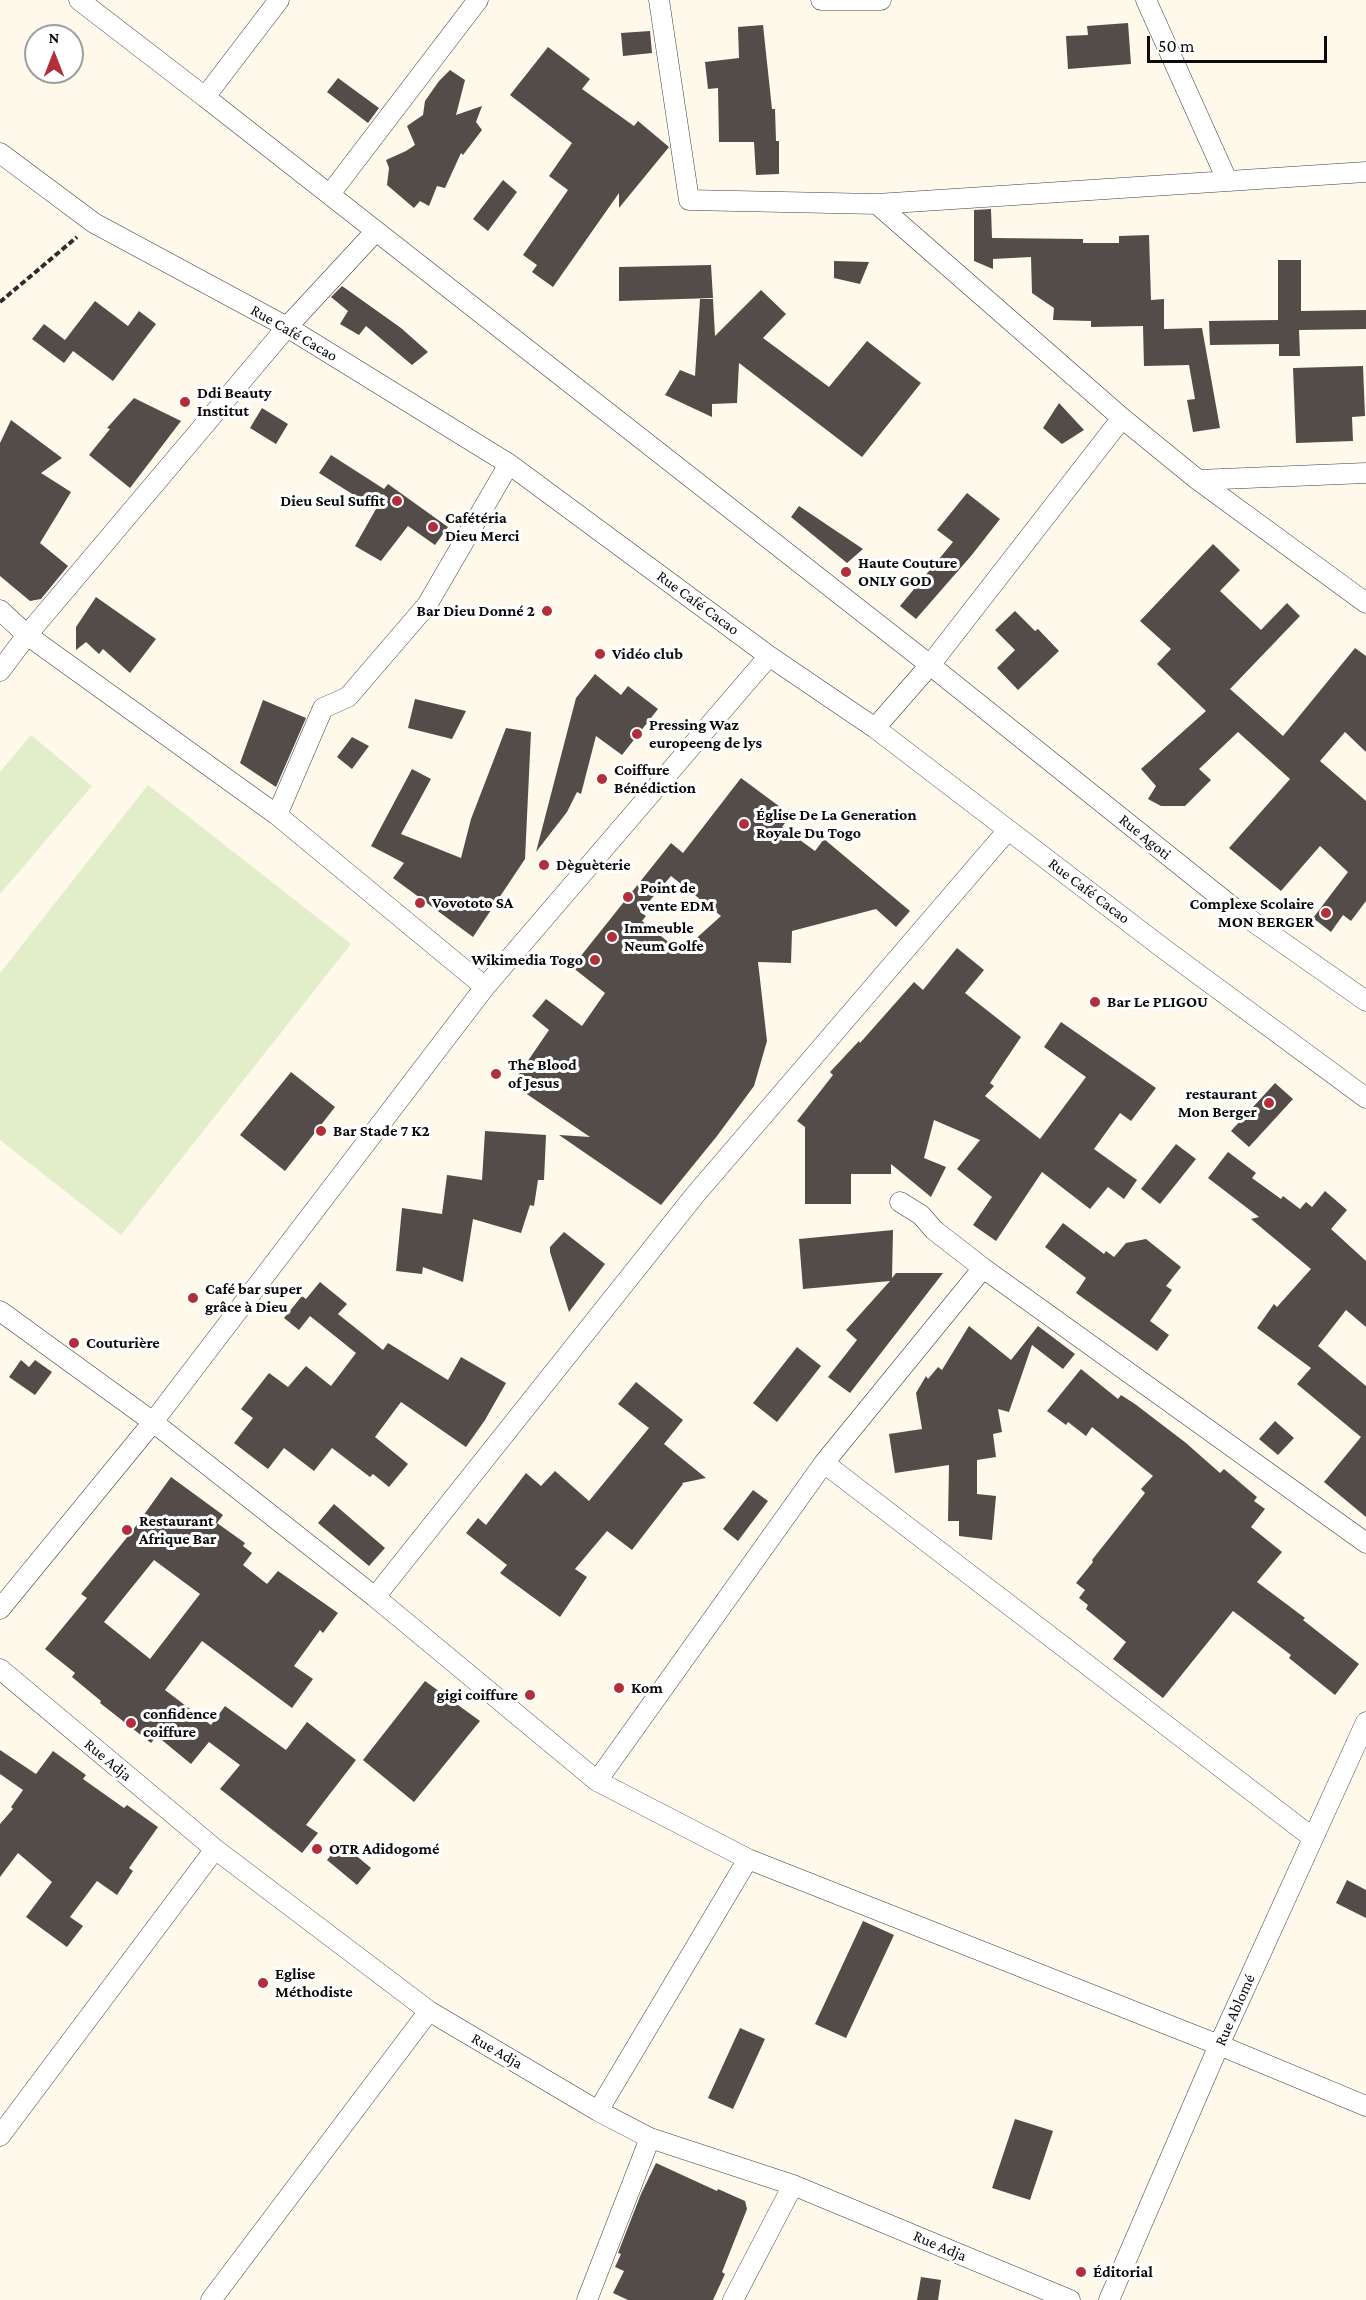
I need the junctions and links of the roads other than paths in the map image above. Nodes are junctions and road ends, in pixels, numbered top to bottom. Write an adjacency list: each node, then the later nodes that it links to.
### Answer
1 (79, 0): 9 (street, Rue Agoti)
2 (279, 0): 9 (street)
3 (478, 0): 13 (street)
4 (659, 0): 14 (street)
5 (821, 0): 8 (street)
6 (881, 0): 8 (street)
7 (1146, 0): 12 (street)
8 (859, 1)
9 (205, 98): 13 (street, Rue Agoti)
10 (0, 153): 16 (street, Rue Café Cacao)
11 (1366, 172): 12 (street)
12 (1227, 180): 14 (street)
13 (330, 194): 15 (street, Rue Agoti)
14 (877, 204): 17 (street)
15 (375, 232): 16 (street); 25 (street, Rue Agoti)
16 (286, 327): 18 (street, Rue Café Cacao); 23 (street)
17 (1122, 418): 20 (street); 25 (street)
18 (509, 464): 24 (street, Rue Café Cacao); 28 (street)
19 (1366, 473): 20 (street)
20 (1198, 480): 21 (street)
21 (1366, 603)
22 (0, 610): 23 (street)
23 (27, 635): 26 (street); 28 (street)
24 (770, 656): 27 (street, Rue Café Cacao); 30 (street)
25 (930, 665): 27 (street); 31 (street, Rue Agoti)
26 (0, 671)
27 (875, 728): 29 (street, Rue Café Cacao)
28 (277, 815): 30 (street)
29 (1008, 830): 32 (street, Rue Café Cacao); 39 (street)
30 (485, 987): 36 (street)
31 (1366, 1001)
32 (1366, 1098)
33 (900, 1202): 34 (street)
34 (983, 1268): 37 (street); 38 (street)
35 (0, 1311): 36 (street)
36 (153, 1422): 39 (street); 40 (street)
37 (824, 1463): 43 (street); 44 (street)
38 (1366, 1543)
39 (375, 1597): 43 (street)
40 (0, 1609)
41 (0, 1670): 45 (street, Rue Adja)
42 (1366, 1722): 44 (street, Rue Ablomé)
43 (597, 1781): 46 (street)
44 (1313, 1838): 48 (street, Rue Ablomé)
45 (215, 1849): 47 (street, Rue Adja); 51 (street)
46 (748, 1859): 48 (street); 50 (street)
47 (429, 2011): 50 (street, Rue Adja); 54 (street)
48 (1219, 2045): 49 (street); 58 (street, Rue Ablomé)
49 (1366, 2106)
50 (598, 2111): 52 (street, Rue Adja)
51 (0, 2136)
52 (650, 2138): 53 (street, Rue Adja); 55 (street)
53 (793, 2185): 56 (street); 57 (street, Rue Adja)
54 (211, 2300)
55 (587, 2300)
56 (733, 2300)
57 (1070, 2300)
58 (1109, 2300)

